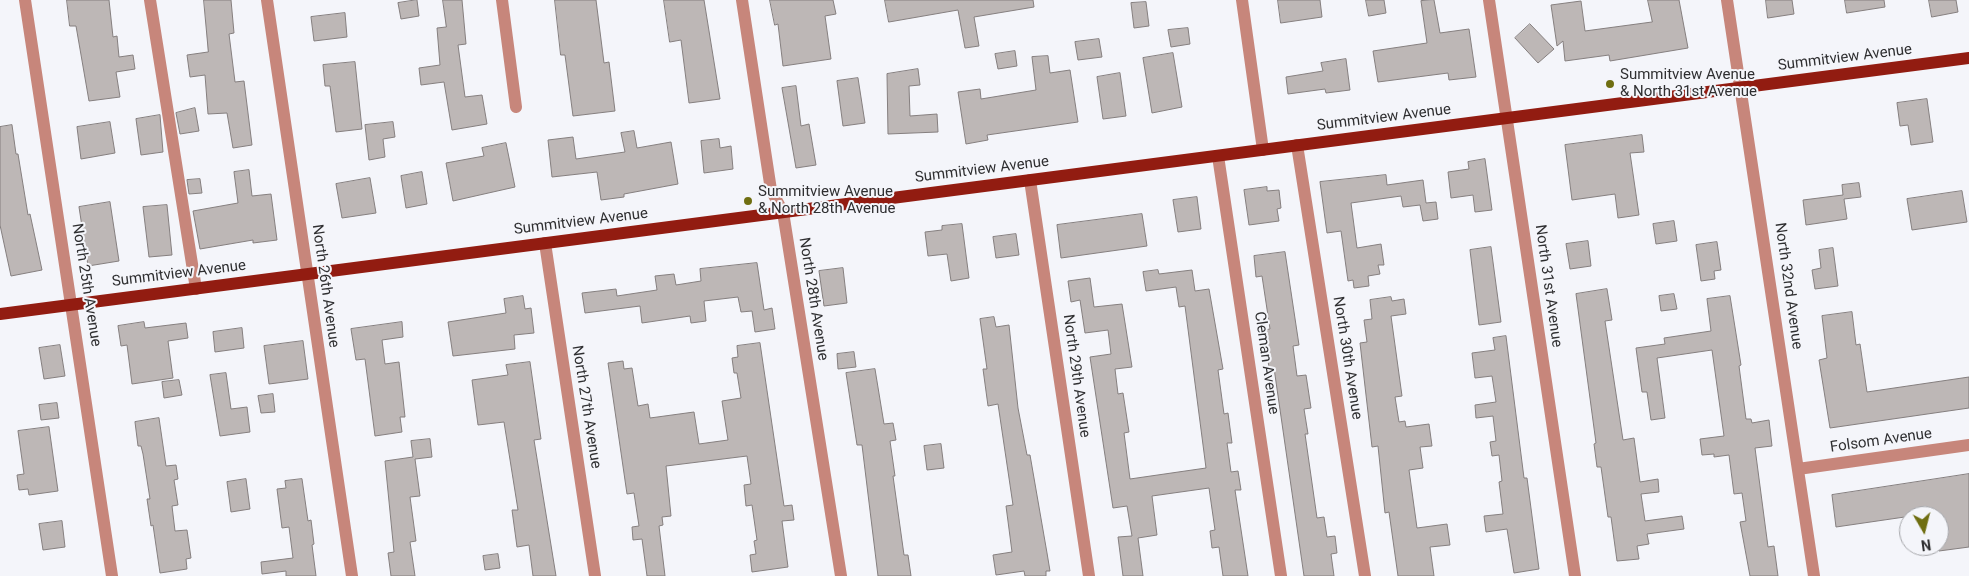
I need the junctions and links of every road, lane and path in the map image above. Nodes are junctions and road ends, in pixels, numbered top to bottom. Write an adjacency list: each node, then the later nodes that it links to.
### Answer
1 (25, 0): 21 (street, North 25th Avenue)
2 (150, 0): 20 (street)
3 (267, 0): 19 (street, North 26th Avenue)
4 (502, 0): 11 (street)
5 (742, 0): 17 (street, North 28th Avenue)
6 (1242, 0): 14 (street)
7 (1489, 0): 12 (street, North 31st Avenue)
8 (1727, 0): 10 (street, North 32nd Avenue)
9 (1969, 58): 10 (main road, Summitview Avenue)
10 (1741, 87): 12 (main road, Summitview Avenue); 24 (street, North 32nd Avenue)
11 (516, 107)
12 (1507, 118): 13 (main road, Summitview Avenue); 32 (street, North 31st Avenue)
13 (1297, 145): 14 (main road, Summitview Avenue); 31 (street, North 30th Avenue)
14 (1264, 150): 15 (main road, Summitview Avenue)
15 (1218, 156): 16 (main road, Summitview Avenue); 30 (street, Cleman Avenue)
16 (1030, 180): 17 (main road, Summitview Avenue); 29 (street, North 29th Avenue)
17 (783, 212): 18 (main road, Summitview Avenue); 28 (street, North 28th Avenue)
18 (545, 243): 19 (main road, Summitview Avenue); 27 (street, North 27th Avenue)
19 (307, 274): 20 (main road, Summitview Avenue); 26 (street, North 26th Avenue)
20 (196, 289): 21 (main road, Summitview Avenue)
21 (72, 305): 22 (main road, Summitview Avenue); 25 (street, North 25th Avenue)
22 (0, 314)
23 (1969, 445): 24 (street, Folsom Avenue)
24 (1798, 469): 33 (street, North 32nd Avenue)
25 (112, 576)
26 (352, 576)
27 (595, 576)
28 (841, 576)
29 (1089, 576)
30 (1281, 576)
31 (1365, 576)
32 (1575, 576)
33 (1814, 576)

